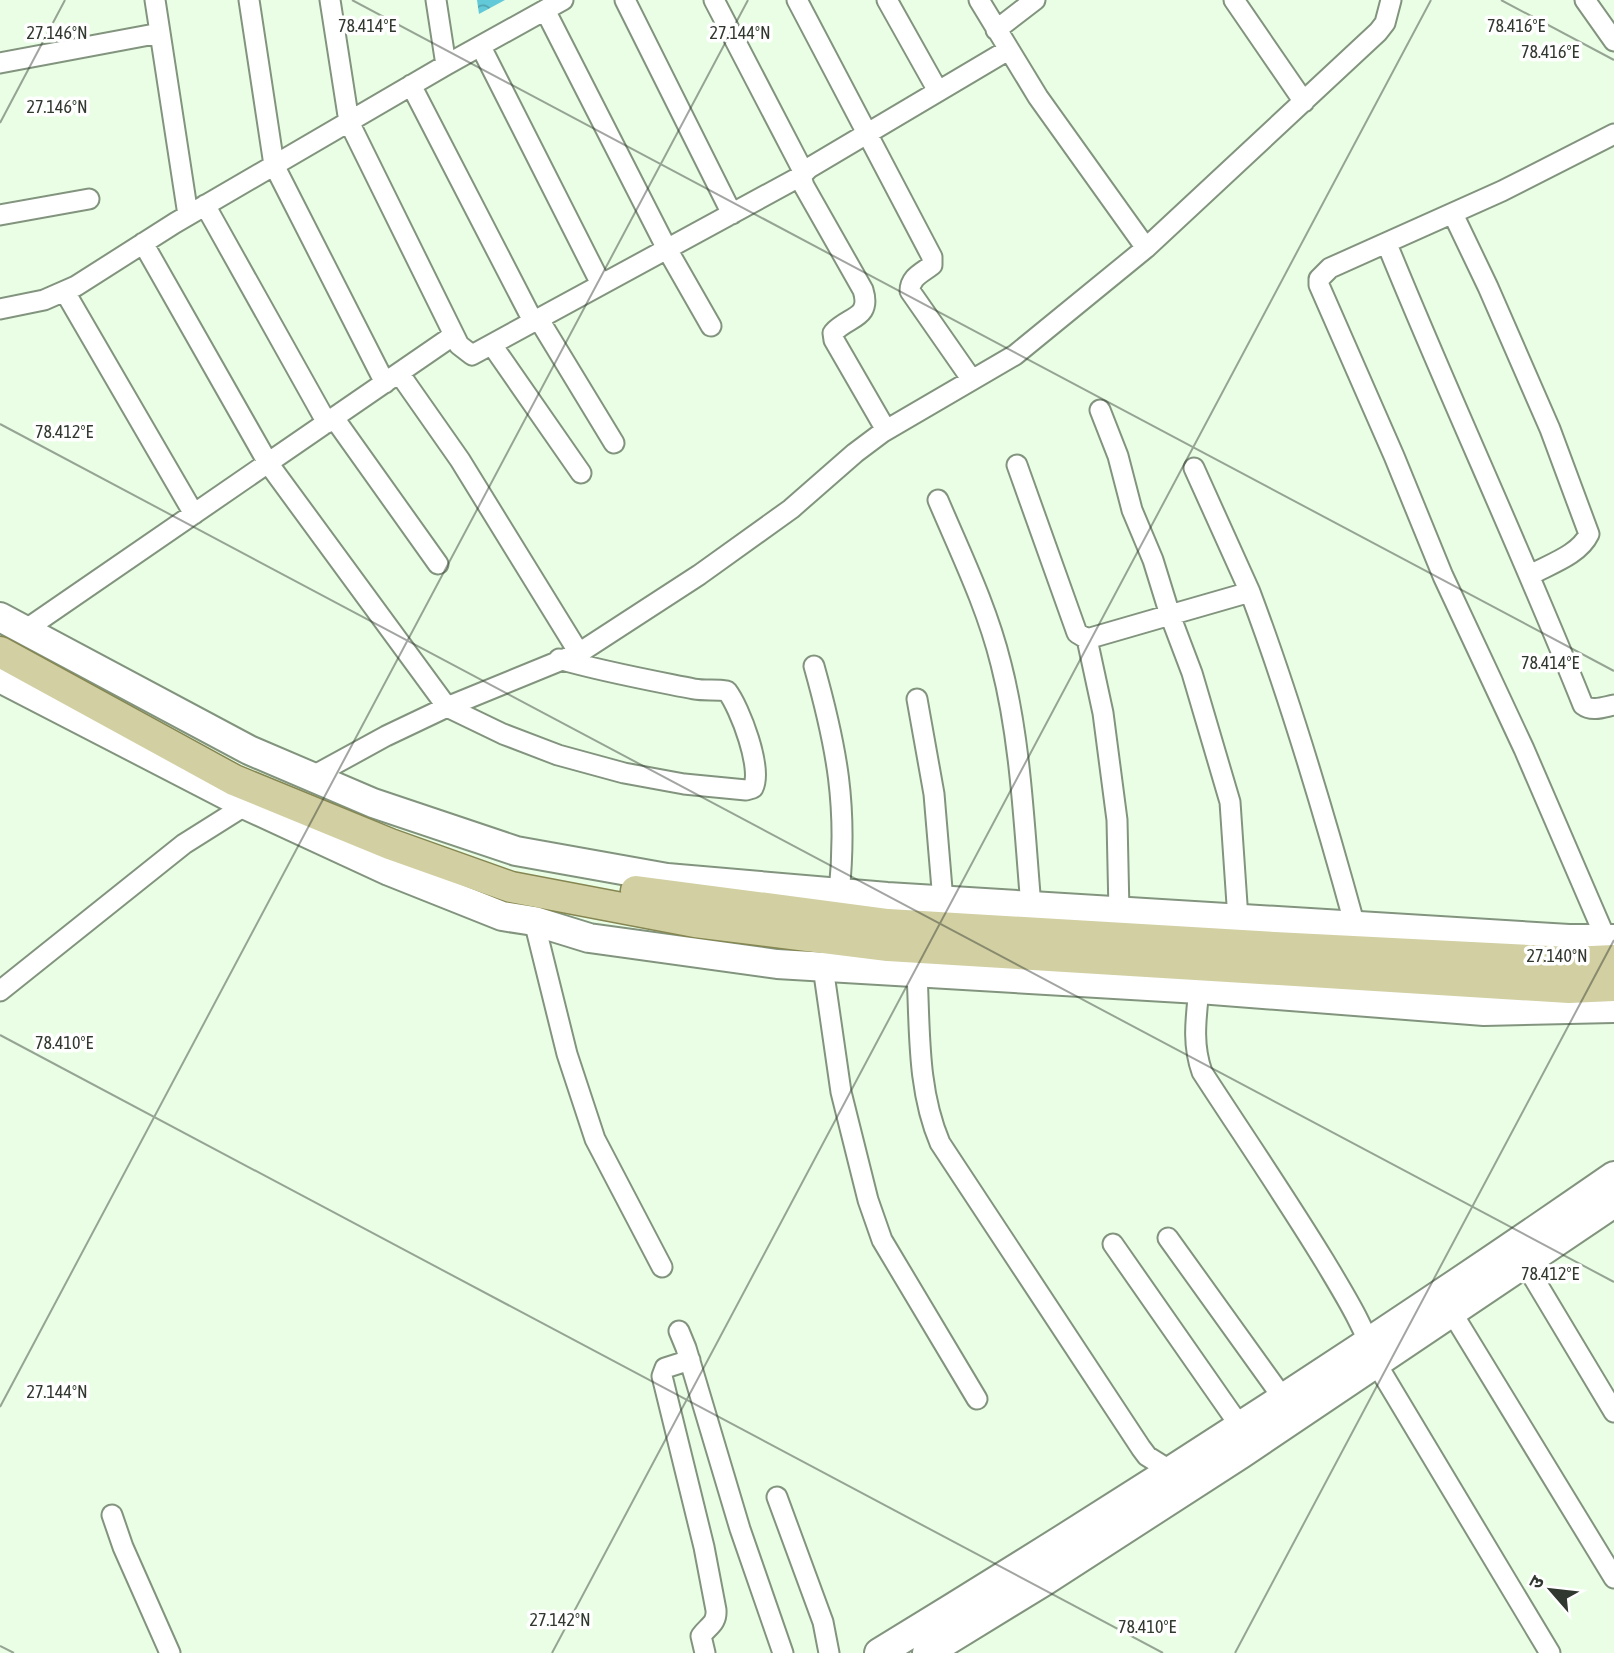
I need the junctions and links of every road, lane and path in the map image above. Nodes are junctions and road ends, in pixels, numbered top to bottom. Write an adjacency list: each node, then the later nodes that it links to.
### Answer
1 (155, 0): 17 (street)
2 (250, 0): 29 (street)
3 (330, 0): 26 (street)
4 (436, 0): 22 (street)
5 (563, 0): 15 (street)
6 (625, 0): 33 (street)
7 (713, 0): 30 (street)
8 (797, 0): 27 (street)
9 (887, 0): 24 (street)
10 (979, 0): 16 (street)
11 (1035, 0): 16 (street)
12 (1234, 0): 25 (street)
13 (1391, 0): 25 (street)
14 (1585, 0): 18 (street)
15 (545, 10): 19 (street); 39 (street)
16 (996, 30): 20 (street)
17 (160, 33): 21 (street); 32 (street)
18 (1614, 41)
19 (481, 47): 22 (street); 40 (street)
20 (1008, 50): 24 (street); 38 (street)
21 (0, 63)
22 (446, 65): 23 (street)
23 (411, 85): 26 (street); 43 (street)
24 (938, 91): 27 (street)
25 (1304, 102): 38 (street)
26 (349, 122): 29 (street); 45 (street)
27 (868, 132): 30 (street); 48 (street)
28 (1614, 134): 34 (street)
29 (274, 166): 32 (street); 47 (street)
30 (802, 174): 33 (street); 51 (street)
31 (89, 199): 35 (street)
32 (196, 210): 36 (street); 50 (street)
33 (732, 214): 39 (street)
34 (1453, 214): 37 (street); 60 (street)
35 (0, 215)
36 (143, 243): 41 (street); 53 (street)
37 (1387, 244): 60 (street); 83 (street)
38 (1146, 248): 48 (street)
39 (667, 249): 40 (street); 44 (street)
40 (601, 284): 43 (street)
41 (65, 292): 42 (street); 58 (street)
42 (0, 309)
43 (535, 319): 46 (street); 52 (street)
44 (711, 326)
45 (454, 335): 46 (street); 47 (street)
46 (492, 345): 56 (street)
47 (392, 378): 50 (street); 67 (street)
48 (972, 380): 51 (street)
49 (1100, 410): 62 (street)
50 (330, 420): 53 (street); 59 (street)
51 (886, 430): 67 (street)
52 (614, 443)
53 (268, 463): 58 (street); 73 (street)
54 (1017, 465): 65 (street)
55 (1194, 468): 61 (street)
56 (581, 473)
57 (938, 500): 78 (street)
58 (194, 514): 64 (street)
59 (438, 564)
60 (1530, 575): 72 (street)
61 (1250, 592): 62 (street); 82 (street)
62 (1170, 615): 65 (street); 80 (street)
63 (0, 617): 64 (main road)
64 (13, 633): 74 (main road); 83 (main road)
65 (1087, 639): 79 (street)
66 (0, 652): 86 (main road)
67 (579, 653): 68 (street)
68 (559, 659): 73 (street); 73 (street)
69 (814, 666): 76 (street)
70 (0, 678): 75 (main road)
71 (917, 699): 77 (street)
72 (1614, 705)
73 (447, 707): 74 (street)
74 (313, 776): 76 (main road)
75 (246, 805): 81 (main road); 88 (street)
76 (839, 893): 77 (main road)
77 (943, 901): 78 (main road)
78 (1031, 906): 79 (main road)
79 (1119, 912): 80 (main road)
80 (1238, 919): 82 (main road)
81 (534, 921): 84 (main road); 95 (street)
82 (1355, 926): 83 (main road)
83 (1611, 946)
84 (823, 967): 85 (main road); 101 (street)
85 (917, 973): 87 (main road); 104 (street)
86 (1614, 986)
87 (1199, 989): 89 (main road); 98 (street)
88 (0, 991)
89 (1614, 1009)
90 (1614, 1176): 98 (main road)
91 (1614, 1203): 94 (main road)
92 (1168, 1238): 100 (street)
93 (1113, 1244): 103 (street)
94 (1524, 1262): 96 (main road); 102 (street)
95 (662, 1267)
96 (1451, 1311): 98 (main road); 107 (street)
97 (679, 1331): 99 (street)
98 (1373, 1352): 100 (main road); 113 (main road); 114 (street)
99 (690, 1360): 109 (street); 110 (street)
100 (1283, 1398): 103 (main road)
101 (977, 1399)
102 (1614, 1412)
103 (1240, 1426): 104 (main road)
104 (1171, 1471): 112 (main road)
105 (777, 1497): 111 (street)
106 (112, 1515): 108 (street)
107 (1614, 1578)
108 (170, 1653)
109 (705, 1653)
110 (783, 1653)
111 (829, 1653)
112 (879, 1653)
113 (927, 1653)
114 (1550, 1653)

